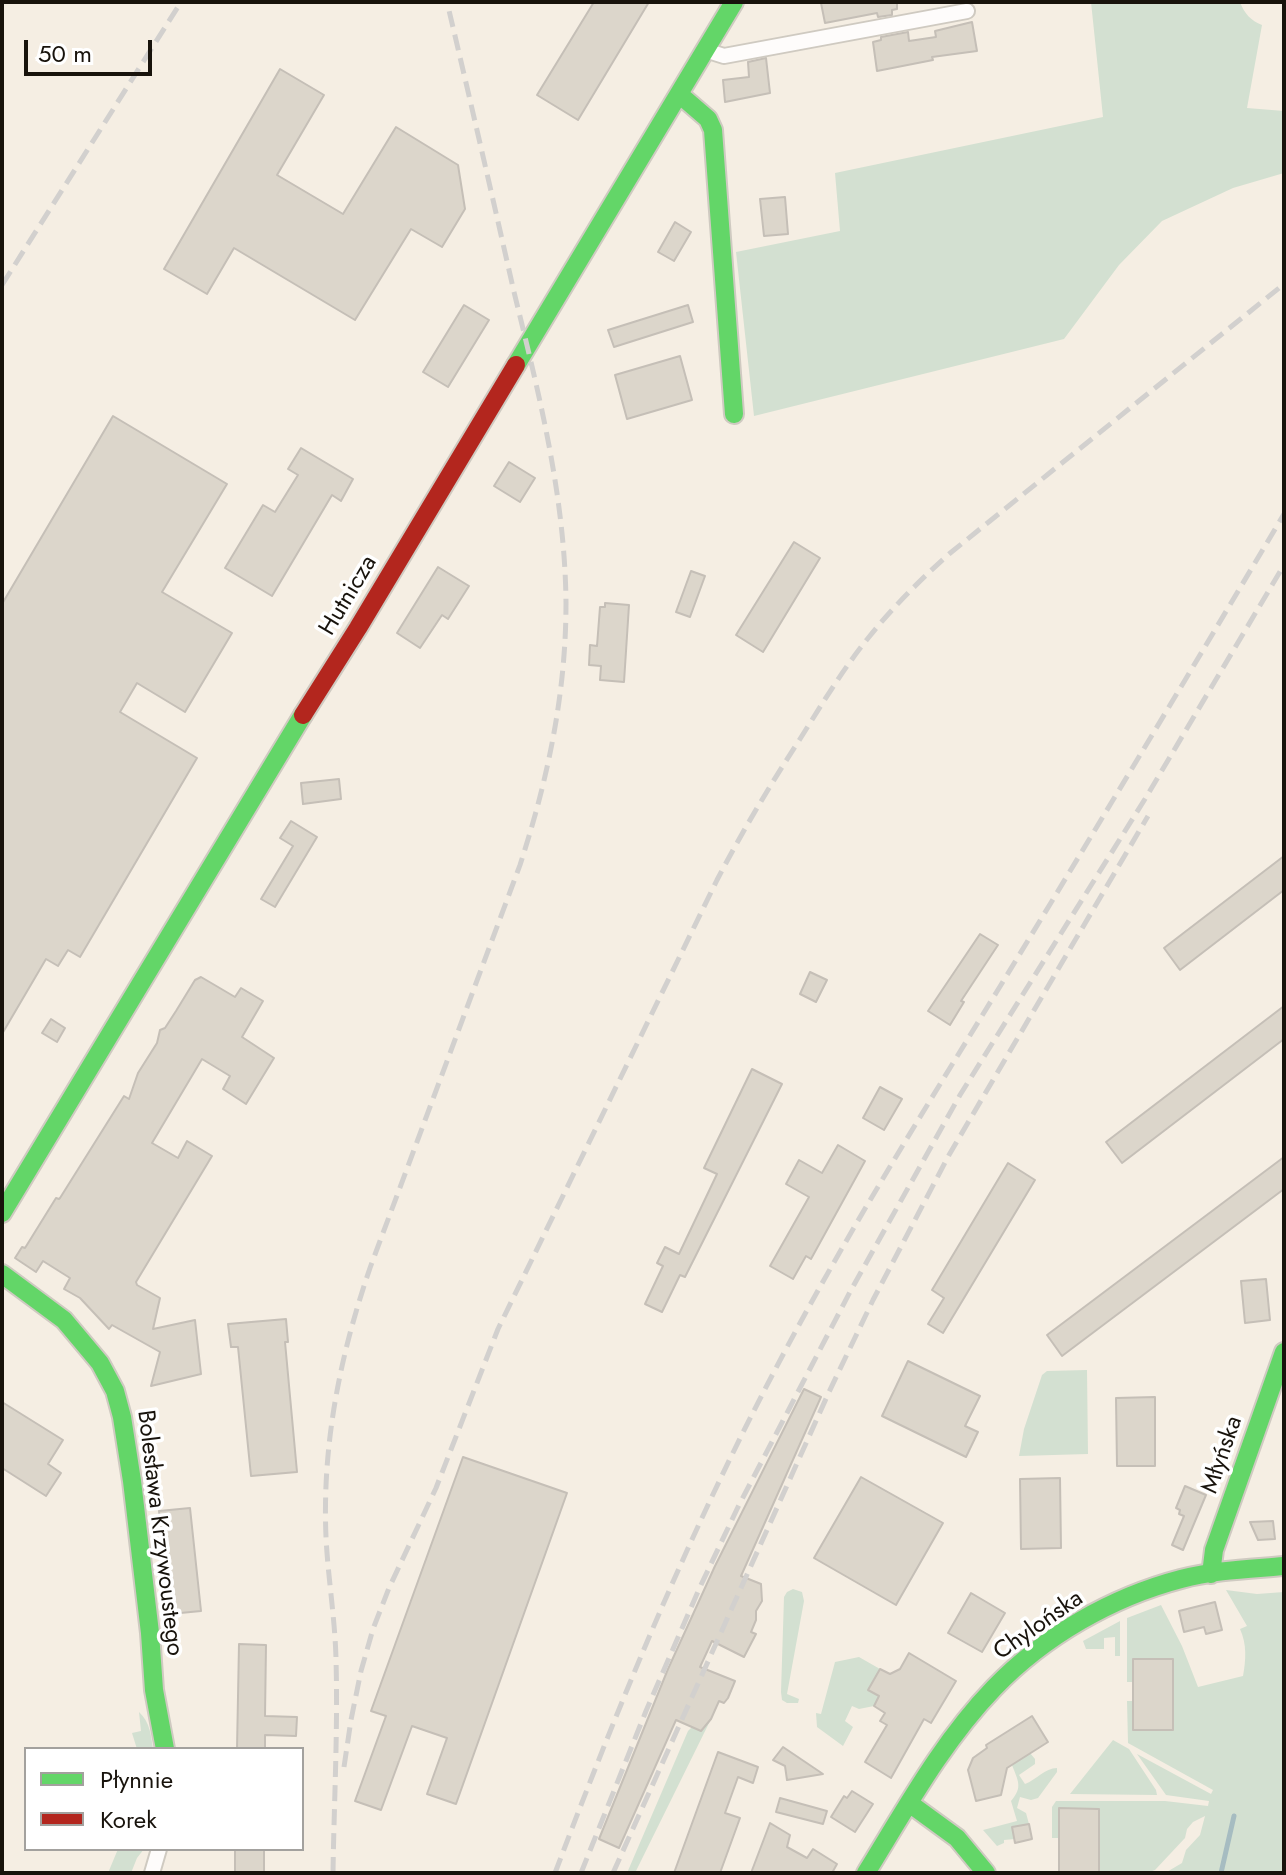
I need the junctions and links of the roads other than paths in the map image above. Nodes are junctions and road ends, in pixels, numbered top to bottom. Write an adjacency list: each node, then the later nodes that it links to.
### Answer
1 (734, 2): 3 (street, Hutnicza)
2 (967, 11): 3 (street)
3 (705, 50): 4 (street, Hutnicza)
4 (679, 94): 5 (street); 6 (street, Hutnicza)
5 (734, 414)
6 (2, 1213)
7 (2, 1274): 11 (street, Bolesława Krzywoustego)
8 (1284, 1352): 10 (street, Młyńska)
9 (1284, 1566): 10 (street, Chylońska)
10 (1211, 1574): 12 (street, Chylońska)
11 (165, 1747)
12 (909, 1803): 15 (street, Chylońska); 16 (street)
13 (158, 1851): 14 (street)
14 (152, 1873)
15 (866, 1873)
16 (986, 1873)

